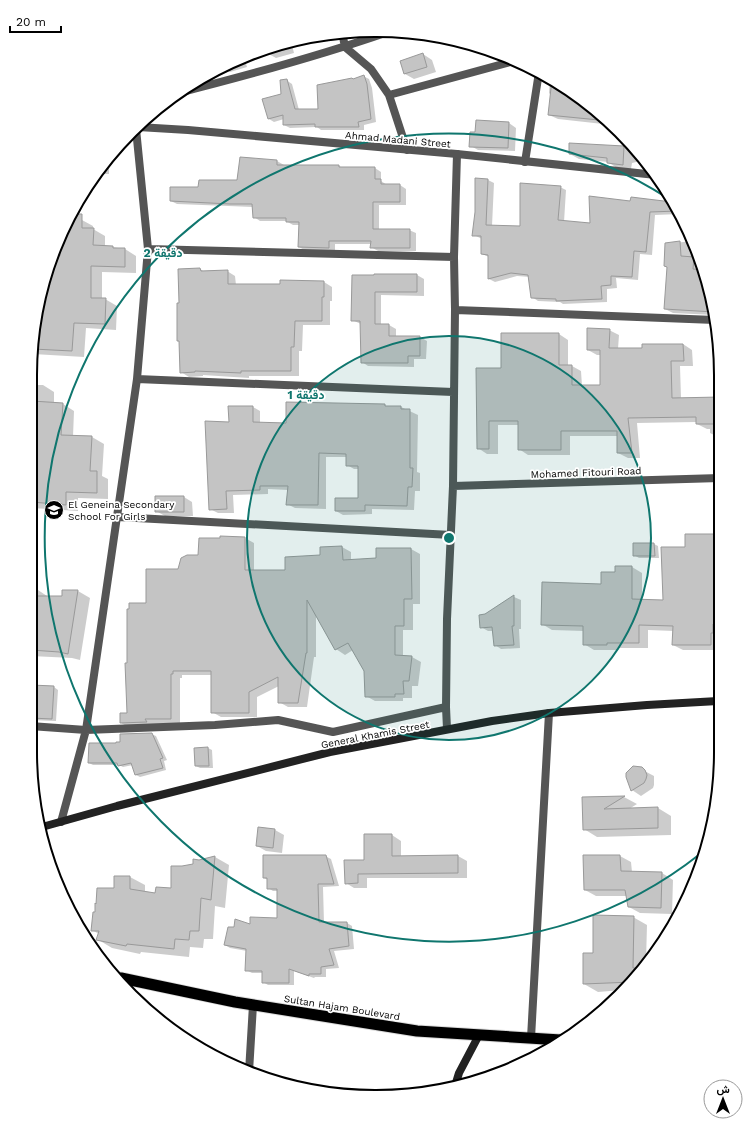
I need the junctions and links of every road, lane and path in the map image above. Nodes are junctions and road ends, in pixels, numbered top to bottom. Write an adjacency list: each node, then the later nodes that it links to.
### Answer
1 (373, 37): 3 (street)
2 (343, 39): 3 (street)
3 (345, 47): 6 (street); 7 (street)
4 (506, 63): 7 (street)
5 (538, 78): 12 (street)
6 (195, 89)
7 (389, 95): 10 (street)
8 (144, 128): 10 (street, Ahmad Madani Street)
9 (138, 135): 14 (street)
10 (407, 150): 11 (street, Ahmad Madani Street)
11 (457, 154): 12 (street, Ahmad Madani Street); 15 (street)
12 (525, 162): 13 (street, Ahmad Madani Street)
13 (648, 175)
14 (148, 249): 15 (street); 18 (street)
15 (454, 257): 16 (street)
16 (455, 310): 17 (street); 19 (street)
17 (709, 320)
18 (137, 379): 19 (street); 22 (street)
19 (453, 392): 21 (street)
20 (714, 478): 21 (street, Mohamed Fitouri Road)
21 (453, 486): 23 (street)
22 (118, 517): 23 (street); 29 (street)
23 (451, 535): 25 (street)
24 (714, 701): 26 (main road, General Khamis Street)
25 (446, 708): 28 (street); 29 (street)
26 (549, 713): 28 (main road, General Khamis Street); 35 (street)
27 (37, 726): 29 (street)
28 (447, 729): 30 (main road, General Khamis Street)
29 (86, 730): 30 (street)
30 (61, 822): 31 (main road, General Khamis Street)
31 (46, 826)
32 (125, 979): 33 (highway, Sultan Hajam Boulevard)
33 (253, 1005): 34 (highway, Sultan Hajam Boulevard); 37 (street)
34 (478, 1035): 35 (highway, Sultan Hajam Boulevard); 38 (main road)
35 (531, 1038): 36 (highway, Sultan Hajam Boulevard)
36 (554, 1039)
37 (249, 1065)
38 (457, 1079)

